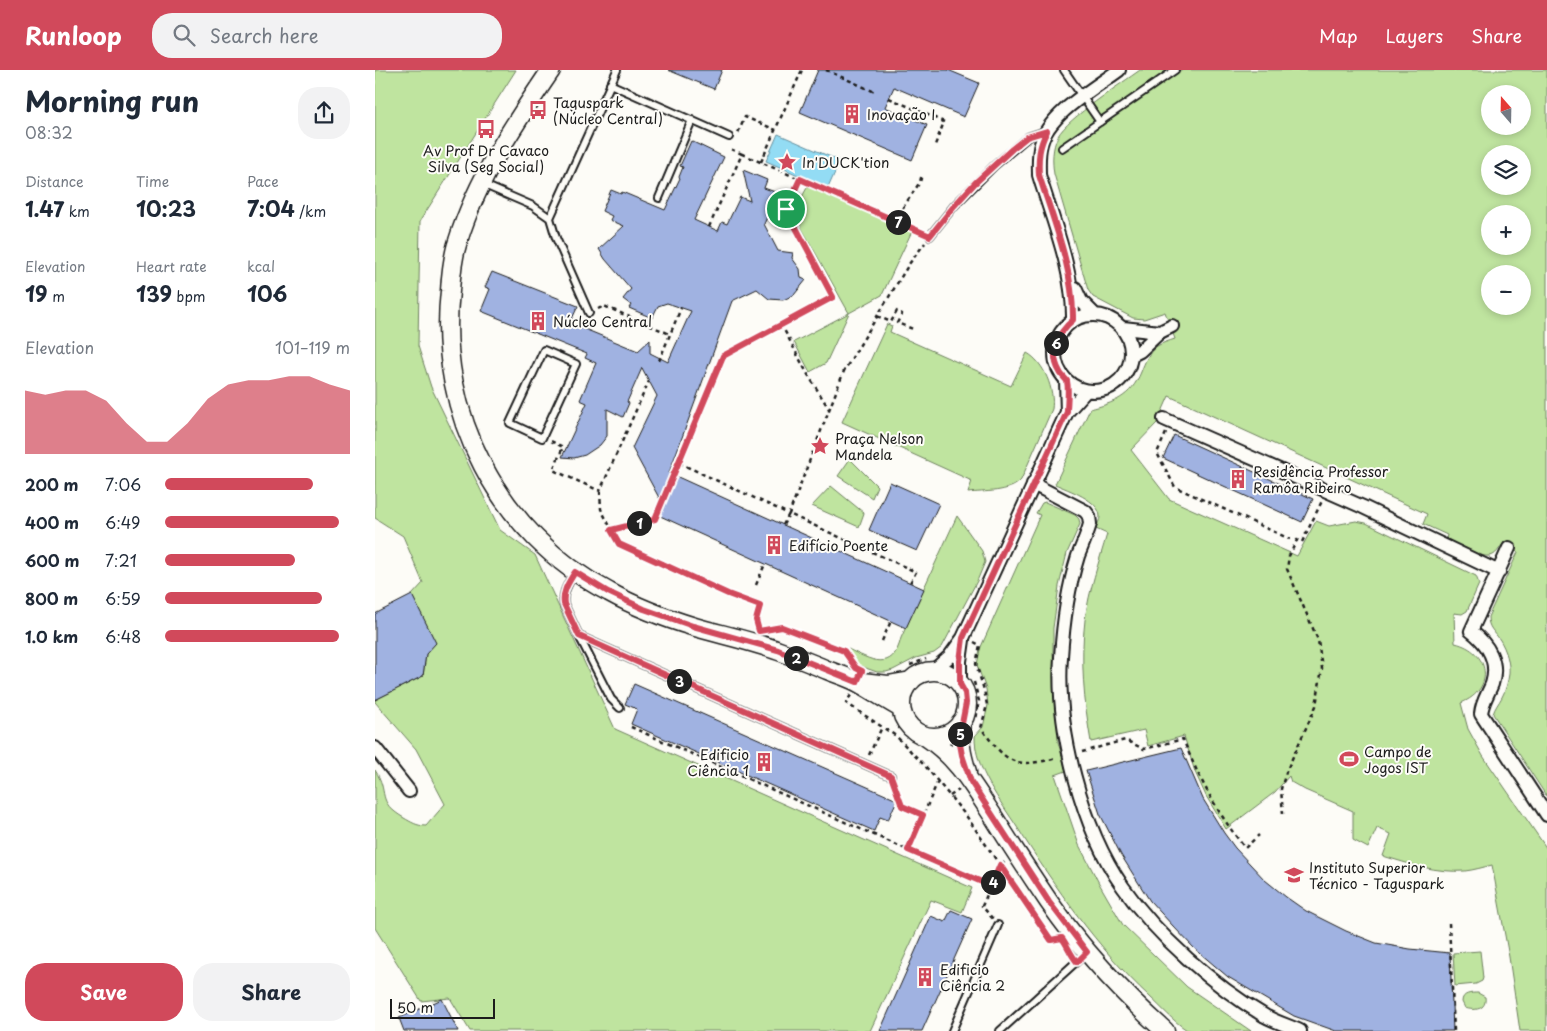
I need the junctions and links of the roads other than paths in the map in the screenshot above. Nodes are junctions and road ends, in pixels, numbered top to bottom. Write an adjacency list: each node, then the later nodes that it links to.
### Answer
1 (551, 70): 13 (main road)
2 (617, 70): 6 (lane)
3 (1064, 70): 7 (lane)
4 (1119, 70): 7 (street)
5 (1175, 70): 9 (lane)
6 (610, 84): 8 (lane); 15 (lane)
7 (1083, 97): 9 (lane); 10 (street)
8 (692, 120): 11 (lane); 14 (lane)
9 (1100, 122): 12 (lane)
10 (1047, 131): 16 (lane); 17 (street)
11 (731, 139)
12 (1062, 148)
13 (481, 184): 15 (lane); 32 (main road)
14 (659, 198)
15 (550, 218): 18 (lane)
16 (930, 236)
17 (1068, 272): 19 (street); 20 (street)
18 (589, 313)
19 (1095, 314): 20 (street); 22 (street)
20 (1073, 320): 25 (street)
21 (1173, 326): 23 (street)
22 (1123, 328): 23 (street); 24 (street)
23 (1160, 332): 24 (street)
24 (1132, 354): 26 (street)
25 (1067, 381): 26 (street); 27 (street)
26 (1087, 391): 27 (street)
27 (1067, 412): 30 (street)
28 (1168, 421): 33 (street)
29 (542, 438): 29 (lane)
30 (1033, 484): 35 (street); 54 (street)
31 (1509, 548): 33 (street)
32 (575, 572): 34 (lane); 38 (main road)
33 (1499, 572): 48 (street)
34 (579, 636): 40 (lane); 45 (lane)
35 (963, 638): 36 (street); 39 (street)
36 (931, 665): 37 (main road); 39 (main road)
37 (907, 675): 38 (main road); 41 (main road)
38 (857, 682): 41 (main road)
39 (960, 684): 42 (main road)
40 (621, 708)
41 (901, 708): 43 (main road)
42 (961, 722): 43 (main road); 46 (main road)
43 (925, 736): 46 (main road)
44 (375, 748): 47 (street)
45 (891, 776)
46 (971, 782): 50 (main road)
47 (409, 790)
48 (1547, 814)
49 (998, 925): 51 (lane)
50 (1087, 952): 52 (lane); 53 (main road)
51 (952, 1031)
52 (1000, 1031)
53 (1165, 1031)
54 (1300, 1031)

